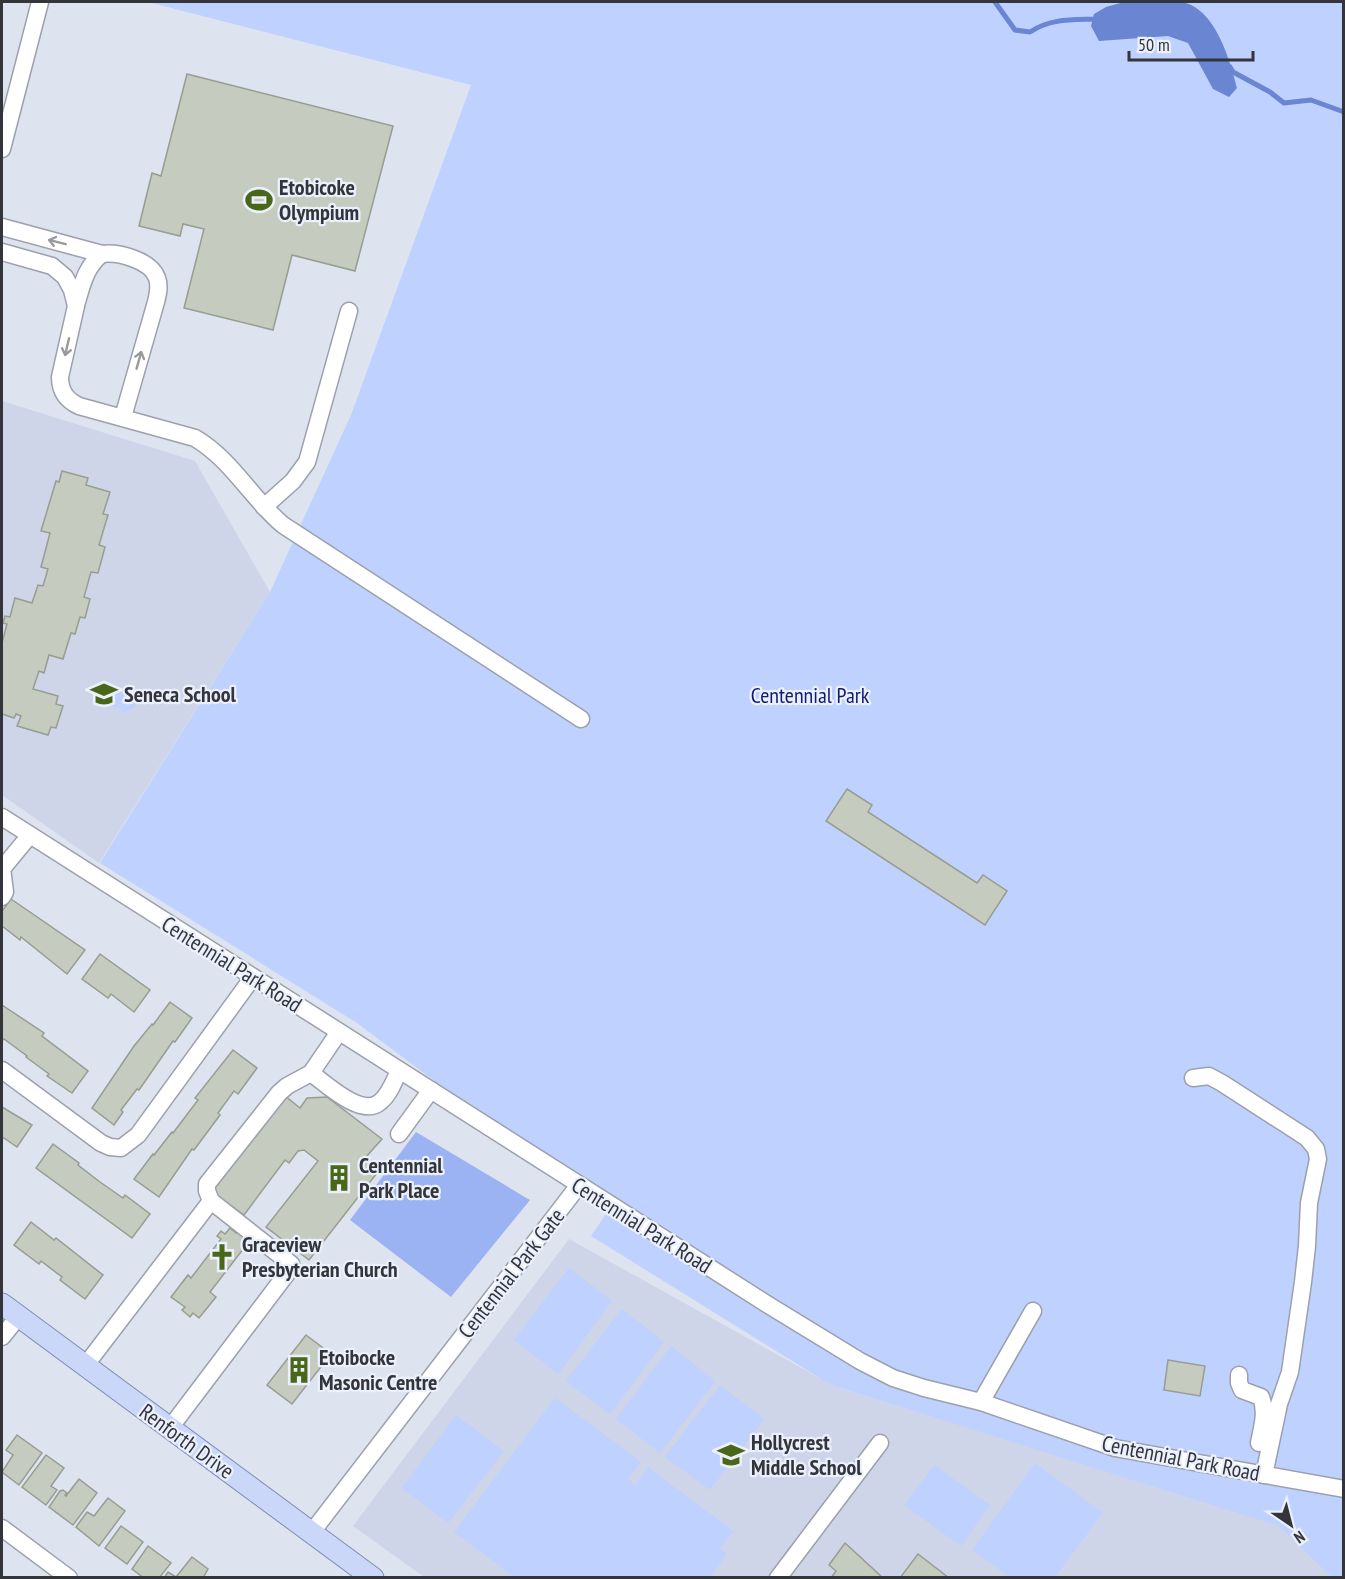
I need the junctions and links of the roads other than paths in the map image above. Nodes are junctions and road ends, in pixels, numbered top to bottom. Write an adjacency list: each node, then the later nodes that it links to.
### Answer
1 (40, 2): 2 (street)
2 (2, 149)
3 (2, 227): 5 (street, one-way to 3)
4 (2, 252): 6 (street)
5 (102, 254): 6 (street); 8 (street, one-way to 5)
6 (76, 306): 8 (street, one-way to 8)
7 (349, 311): 9 (street)
8 (123, 417): 9 (street)
9 (264, 507): 10 (street)
10 (581, 719)
11 (2, 817): 12 (street, Centennial Park Road)
12 (30, 835): 13 (street); 15 (street, Centennial Park Road)
13 (2, 869): 14 (street)
14 (2, 897)
15 (254, 977): 16 (street, Centennial Park Road); 17 (street)
16 (339, 1032): 18 (street, Centennial Park Road); 19 (street)
17 (2, 1070)
18 (399, 1070): 19 (street); 21 (street, Centennial Park Road)
19 (311, 1073): 24 (street)
20 (1193, 1078): 30 (street)
21 (431, 1090): 22 (street); 23 (street, Centennial Park Road)
22 (399, 1134)
23 (579, 1185): 32 (street, Centennial Park Road); 38 (street, Centennial Park Gate)
24 (211, 1201): 28 (street); 33 (street)
25 (10, 1311): 27 (street); 28 (main road, Renforth Drive)
26 (1034, 1311): 32 (street)
27 (2, 1337)
28 (85, 1366): 33 (main road, Renforth Drive)
29 (1239, 1375): 31 (street)
30 (1286, 1383): 31 (street); 35 (street)
31 (1262, 1397): 35 (street)
32 (981, 1402): 35 (street, Centennial Park Road)
33 (170, 1428): 38 (main road, Renforth Drive)
34 (880, 1443): 41 (street)
35 (1258, 1474): 36 (street, Centennial Park Road)
36 (1344, 1489)
37 (2, 1528): 39 (street)
38 (312, 1532): 40 (main road, Renforth Drive)
39 (69, 1578)
40 (373, 1578)
41 (778, 1578)

